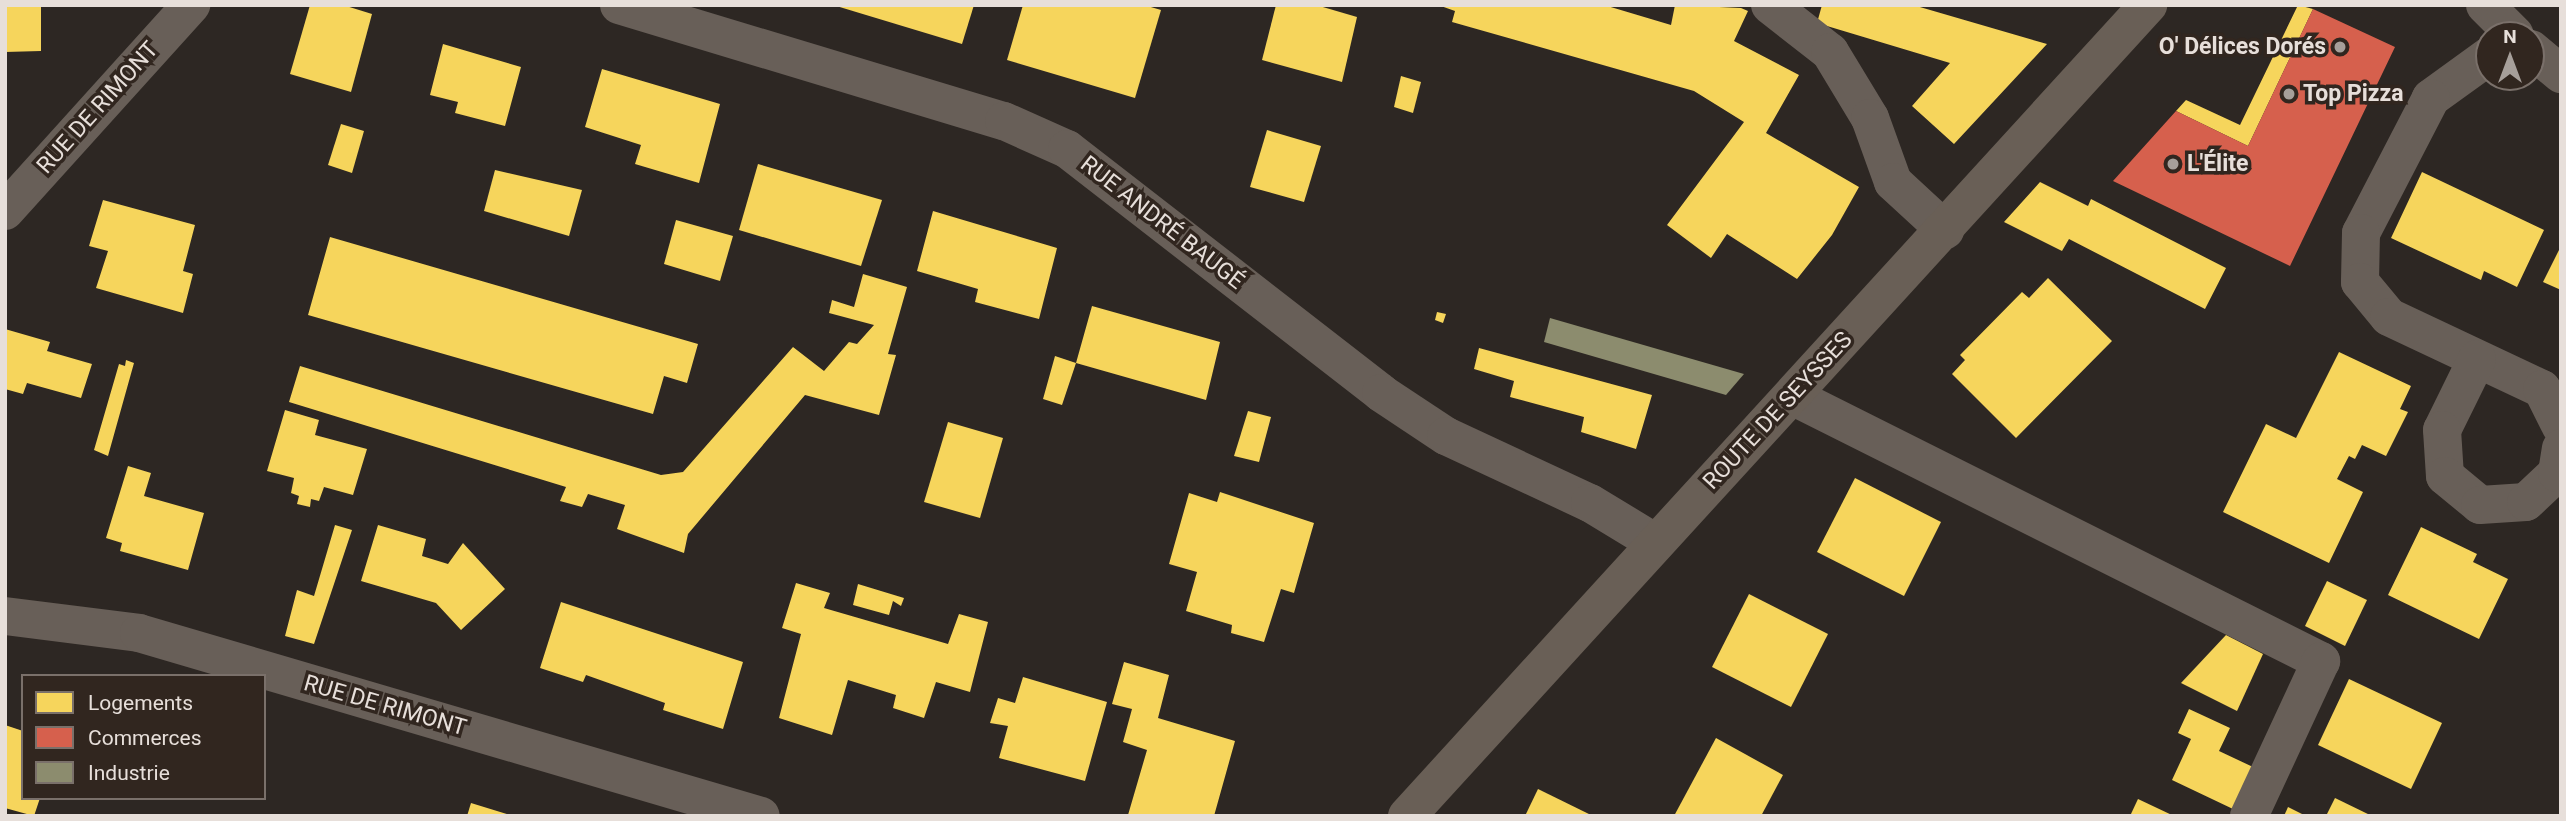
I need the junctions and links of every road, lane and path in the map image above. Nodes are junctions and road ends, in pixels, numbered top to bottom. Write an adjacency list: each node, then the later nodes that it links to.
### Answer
1 (191, 5): 10 (street, RUE DE RIMONT)
2 (619, 5): 16 (street, RUE ANDRÉ BAUGÉ)
3 (1770, 5): 11 (street)
4 (2148, 5): 11 (main road, ROUTE DE SEYSSES)
5 (2485, 5): 6 (street)
6 (2501, 21)
7 (2545, 60): 9 (street)
8 (2475, 66): 12 (street)
9 (2561, 74)
10 (5, 211)
11 (1945, 230): 13 (main road, ROUTE DE SEYSSES)
12 (2477, 359): 14 (street); 15 (street)
13 (1792, 396): 16 (main road, ROUTE DE SEYSSES); 20 (street)
14 (2561, 427)
15 (2561, 448)
16 (1656, 543): 19 (main road, ROUTE DE SEYSSES)
17 (5, 616): 18 (street, RUE DE RIMONT)
18 (761, 816)
19 (1406, 816)
20 (2249, 816)

